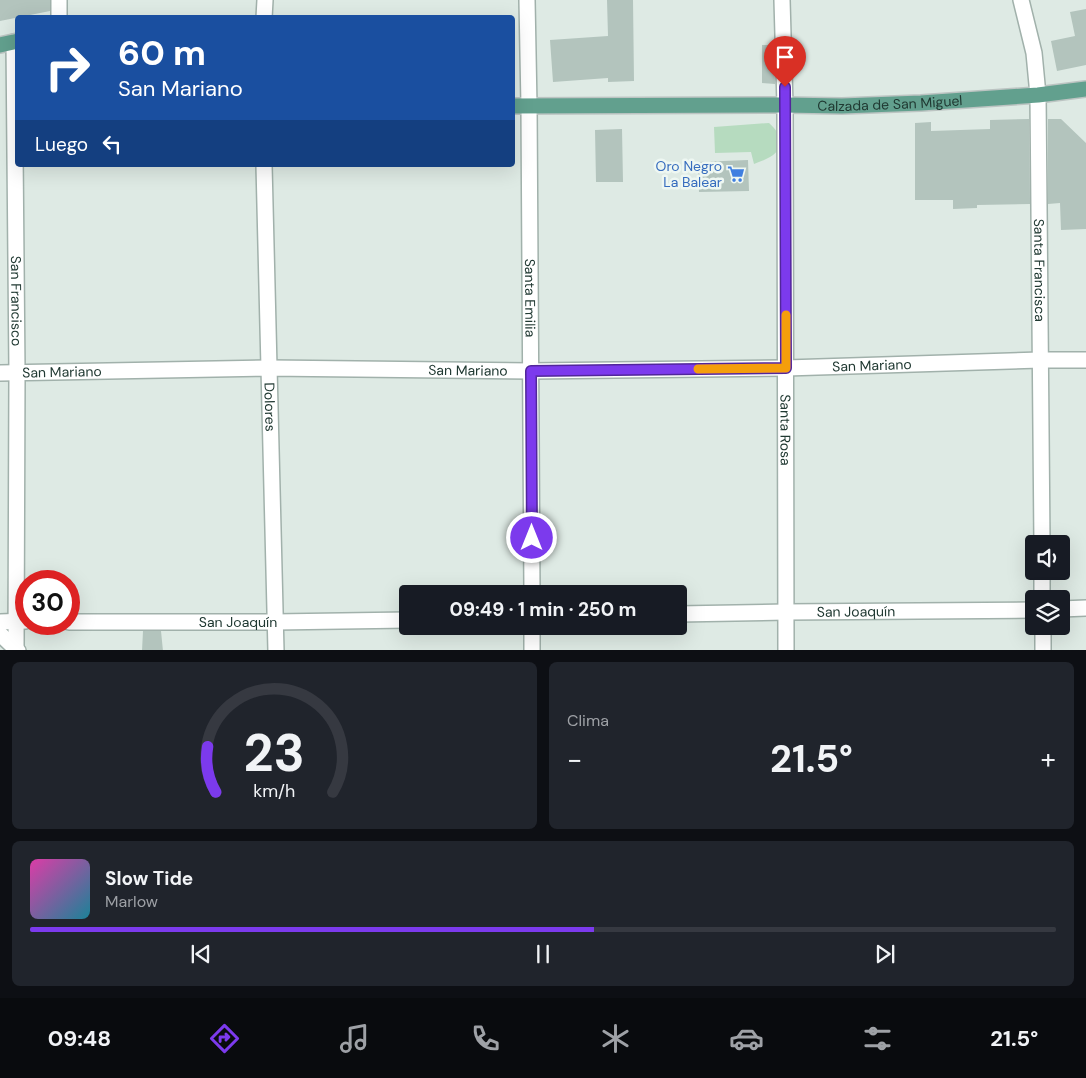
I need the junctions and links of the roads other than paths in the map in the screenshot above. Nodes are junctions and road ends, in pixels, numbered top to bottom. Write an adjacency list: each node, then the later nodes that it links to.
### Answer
1 (59, 0): 6 (street)
2 (265, 0): 7 (street)
3 (527, 0): 13 (street, Santa Emilia)
4 (782, 0): 11 (street, Santa Rosa)
5 (1021, 0): 10 (street, Santa Francisca)
6 (59, 15)
7 (264, 15)
8 (11, 43): 20 (street, San Francisco)
9 (1084, 93): 10 (main road, Calzada de San Miguel)
10 (1038, 96): 11 (main road, Calzada de San Miguel); 15 (street, Santa Francisca)
11 (785, 105): 13 (main road, Calzada de San Miguel); 18 (street, Santa Rosa)
12 (515, 106): 13 (main road, Calzada de San Miguel)
13 (530, 106): 19 (street, Santa Emilia)
14 (264, 167): 17 (street, Dolores)
15 (1040, 360): 16 (street, San Mariano); 18 (street, San Mariano); 22 (street, Santa Francisca)
16 (1086, 360)
17 (269, 368): 19 (street, San Mariano); 20 (street, San Mariano); 34 (street, Dolores)
18 (786, 368): 19 (street, San Mariano); 28 (street, Santa Rosa)
19 (531, 371): 24 (street, Santa Emilia)
20 (17, 372): 21 (street, San Mariano); 23 (street, San Francisco)
21 (0, 373)
22 (1042, 535)
23 (20, 570)
24 (532, 585)
25 (1086, 608): 26 (street)
26 (1070, 609)
27 (1025, 610): 28 (street, San Joaquín)
28 (786, 612): 29 (street, San Joaquín); 42 (street, Santa Rosa)
29 (687, 614)
30 (399, 620): 34 (street, San Joaquín)
31 (15, 621): 32 (street)
32 (0, 622)
33 (80, 622): 34 (street, San Joaquín)
34 (275, 622): 40 (street, Dolores)
35 (0, 634): 39 (street)
36 (19, 635): 39 (street, San Francisco)
37 (532, 635): 41 (street)
38 (1043, 635): 43 (street)
39 (17, 650)
40 (276, 650)
41 (532, 650)
42 (786, 650)
43 (1044, 650)

